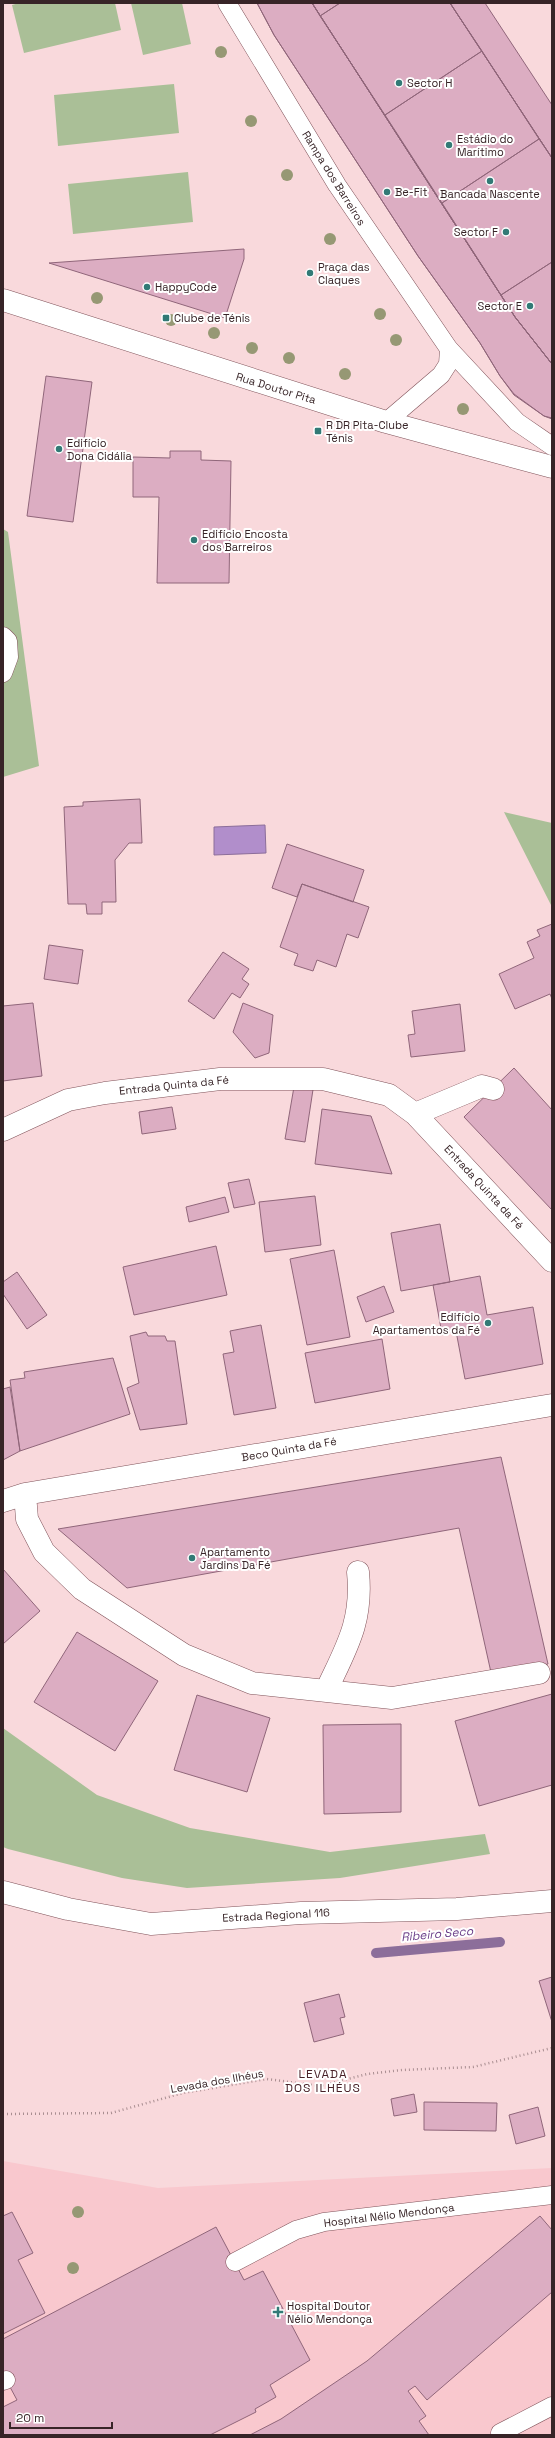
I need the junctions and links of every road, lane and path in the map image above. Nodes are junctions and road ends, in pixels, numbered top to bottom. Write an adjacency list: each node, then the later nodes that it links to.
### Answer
1 (227, 3): 3 (lane, Rampa dos Barreiros)
2 (3, 300): 4 (street, Rua Doutor Pita)
3 (448, 349): 4 (lane); 5 (lane, Rampa dos Barreiros)
4 (386, 422): 6 (street, Rua Doutor Pita)
5 (552, 446)
6 (552, 467)
7 (3, 636): 8 (lane)
8 (3, 673)
9 (493, 1089): 10 (street)
10 (415, 1114): 11 (street, Entrada Quinta da Fé); 12 (street, Entrada Quinta da Fé)
11 (3, 1130)
12 (552, 1261)
13 (552, 1405): 14 (street, Beco Quinta da Fé)
14 (25, 1494): 15 (street, Beco Quinta da Fé); 18 (street)
15 (3, 1501)
16 (358, 1572): 18 (street)
17 (539, 1674): 18 (street)
18 (326, 1691)
19 (3, 1892): 20 (street, Estrada Regional 116)
20 (552, 1901)
21 (552, 2048): 22 (path, Levada dos Ilhéus)
22 (3, 2114)
23 (552, 2195): 24 (lane, Hospital Nélio Mendonça)
24 (235, 2262)
25 (552, 2406): 26 (lane)
26 (500, 2433)

